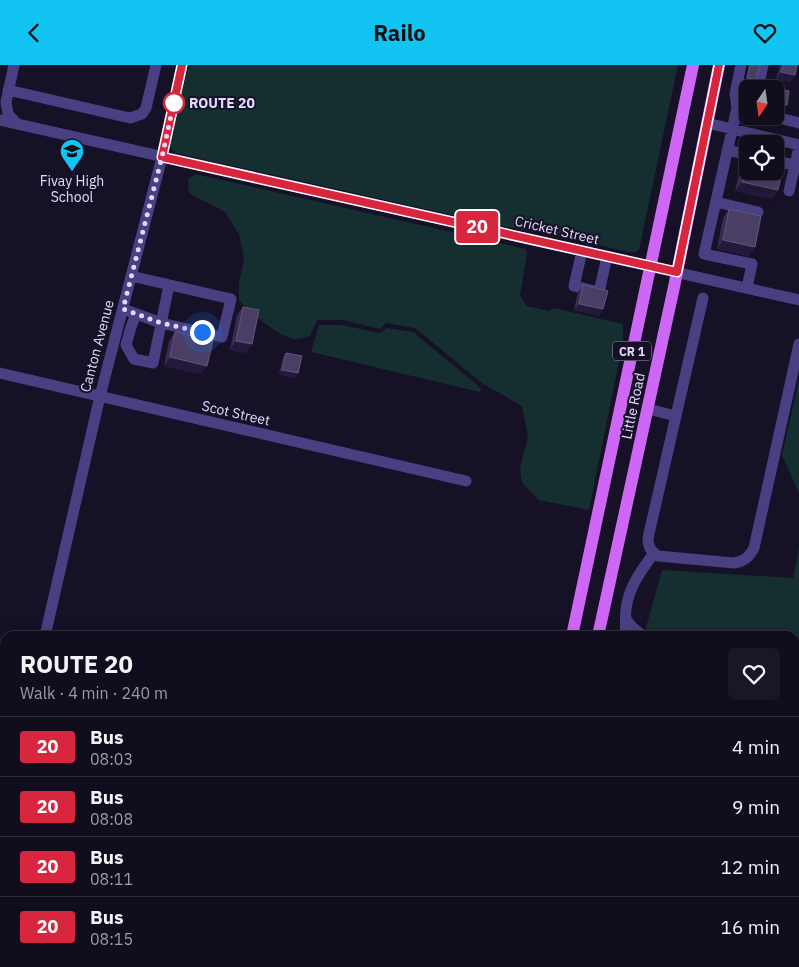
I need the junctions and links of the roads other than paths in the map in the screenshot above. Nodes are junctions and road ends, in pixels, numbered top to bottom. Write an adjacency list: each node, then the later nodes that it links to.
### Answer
1 (14, 65): 9 (street)
2 (156, 65): 9 (street)
3 (182, 65): 21 (street, Canton Avenue)
4 (693, 65): 29 (main road, Little Road / CR 1)
5 (719, 65): 15 (main road, Little Road / CR 1)
6 (741, 65): 8 (street)
7 (763, 65): 8 (street)
8 (737, 83): 10 (street)
9 (8, 90): 14 (street)
10 (739, 104)
11 (739, 116): 17 (street)
12 (784, 119): 16 (street)
13 (0, 120): 14 (street, Cricket Street)
14 (17, 123): 21 (street, Cricket Street)
15 (707, 123): 17 (street); 30 (main road, Little Road / CR 1)
16 (799, 123)
17 (732, 129): 18 (street); 19 (street)
18 (799, 146): 23 (street)
19 (727, 150): 20 (street); 25 (street)
20 (739, 153)
21 (162, 157): 27 (street, Cricket Street); 31 (street, Canton Avenue)
22 (784, 163): 23 (street)
23 (795, 165): 24 (street)
24 (789, 191)
25 (716, 202): 26 (street); 33 (street)
26 (758, 212)
27 (582, 251): 28 (street, Cricket Street); 28 (street)
28 (607, 257): 29 (street, Cricket Street)
29 (650, 266): 30 (street, Cricket Street); 48 (main road, Little Road / CR 1)
30 (677, 272): 33 (street, Cricket Street); 42 (main road, Little Road / CR 1)
31 (131, 276): 32 (street); 36 (street, Canton Avenue)
32 (169, 285): 38 (street); 38 (street)
33 (747, 288): 35 (street, Cricket Street)
34 (703, 298): 43 (street)
35 (799, 300)
36 (123, 309): 37 (street); 41 (street, Canton Avenue)
37 (136, 314): 38 (street); 38 (street)
38 (161, 323)
39 (799, 344): 45 (street)
40 (0, 373): 41 (street, Scot Street)
41 (100, 396): 44 (street, Scot Street); 47 (street, Canton Avenue)
42 (648, 409): 43 (street); 49 (main road, Little Road / CR 1)
43 (676, 416): 45 (street)
44 (466, 481)
45 (654, 553): 46 (street)
46 (626, 619): 50 (street); 51 (street)
47 (46, 631)
48 (573, 631)
49 (599, 631)
50 (625, 631)
51 (637, 631)

